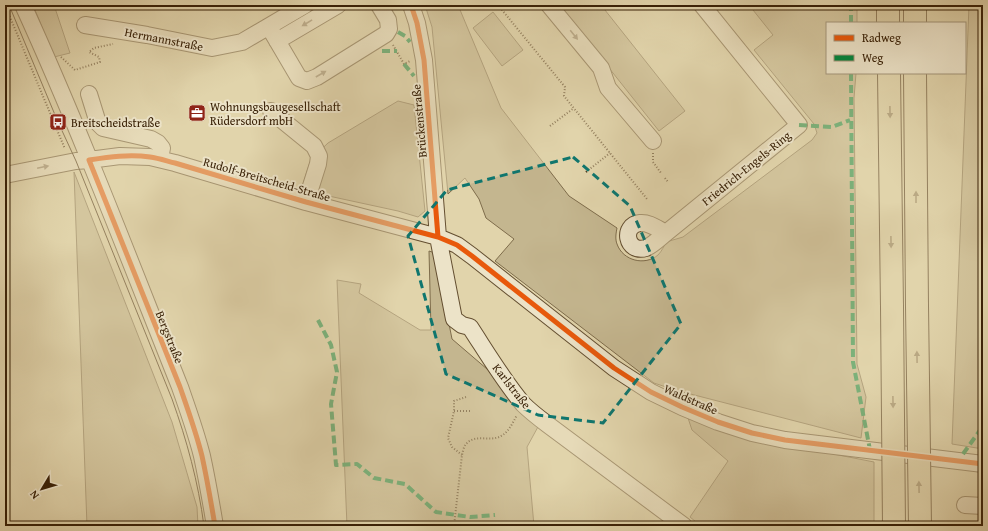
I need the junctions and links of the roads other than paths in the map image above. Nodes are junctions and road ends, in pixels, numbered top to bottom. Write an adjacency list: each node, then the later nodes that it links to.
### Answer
1 (23, 5): 21 (street, Bergstraße)
2 (305, 5): 13 (street, Hermannstraße)
3 (379, 5): 14 (street, one-way to 3)
4 (411, 5): 25 (street, Brückenstraße)
5 (550, 5): 19 (street, one-way to 19)
6 (702, 5): 24 (street, Friedrich-Engels-Ring)
7 (888, 5): 10 (highway)
8 (915, 5): 11 (highway)
9 (344, 7): 14 (street, one-way to 14)
10 (888, 22)
11 (915, 22)
12 (85, 25): 13 (street, Hermannstraße)
13 (269, 27): 14 (street)
14 (277, 41)
15 (889, 74): 31 (highway, one-way to 31, bridge)
16 (915, 74): 32 (highway, one-way to 16, bridge)
17 (89, 94): 20 (street)
18 (271, 110): 23 (street)
19 (654, 144)
20 (160, 159): 21 (street, Rudolf-Breitscheid-Straße); 23 (street, Rudolf-Breitscheid-Straße)
21 (89, 160): 22 (street, Rudolf-Breitscheid-Straße, one-way to 21); 29 (street, Bergstraße)
22 (5, 175)
23 (306, 202): 25 (street, Rudolf-Breitscheid-Straße)
24 (666, 233)
25 (438, 237): 26 (street, Waldstraße); 30 (street, Karlstraße)
26 (983, 464)
27 (965, 505): 28 (street)
28 (983, 506)
29 (214, 520)
30 (684, 526)
31 (894, 526)
32 (920, 526)

